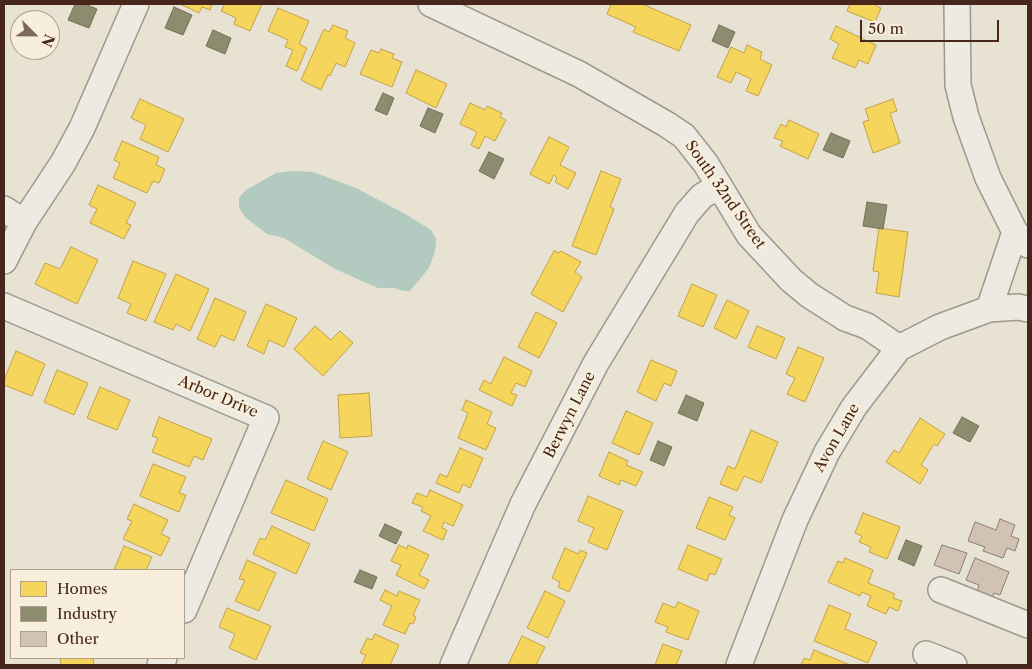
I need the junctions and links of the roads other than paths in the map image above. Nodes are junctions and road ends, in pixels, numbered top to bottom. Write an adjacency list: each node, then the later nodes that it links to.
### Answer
1 (136, 4): 6 (street)
2 (431, 4): 4 (street, South 32nd Street)
3 (957, 4): 7 (street)
4 (719, 186): 12 (street, South 32nd Street); 17 (street, Berwyn Lane)
5 (4, 209): 6 (street)
6 (24, 222): 8 (street)
7 (1022, 238): 10 (street)
8 (4, 261)
9 (4, 306): 14 (street, Arbor Drive)
10 (990, 309): 11 (street, Avon Lane); 12 (street, Avon Lane)
11 (1028, 309)
12 (899, 348): 18 (street, Avon Lane)
13 (941, 590): 15 (street)
14 (185, 608)
15 (1028, 625)
16 (926, 654): 19 (street)
17 (453, 665)
18 (738, 665)
19 (954, 665)

